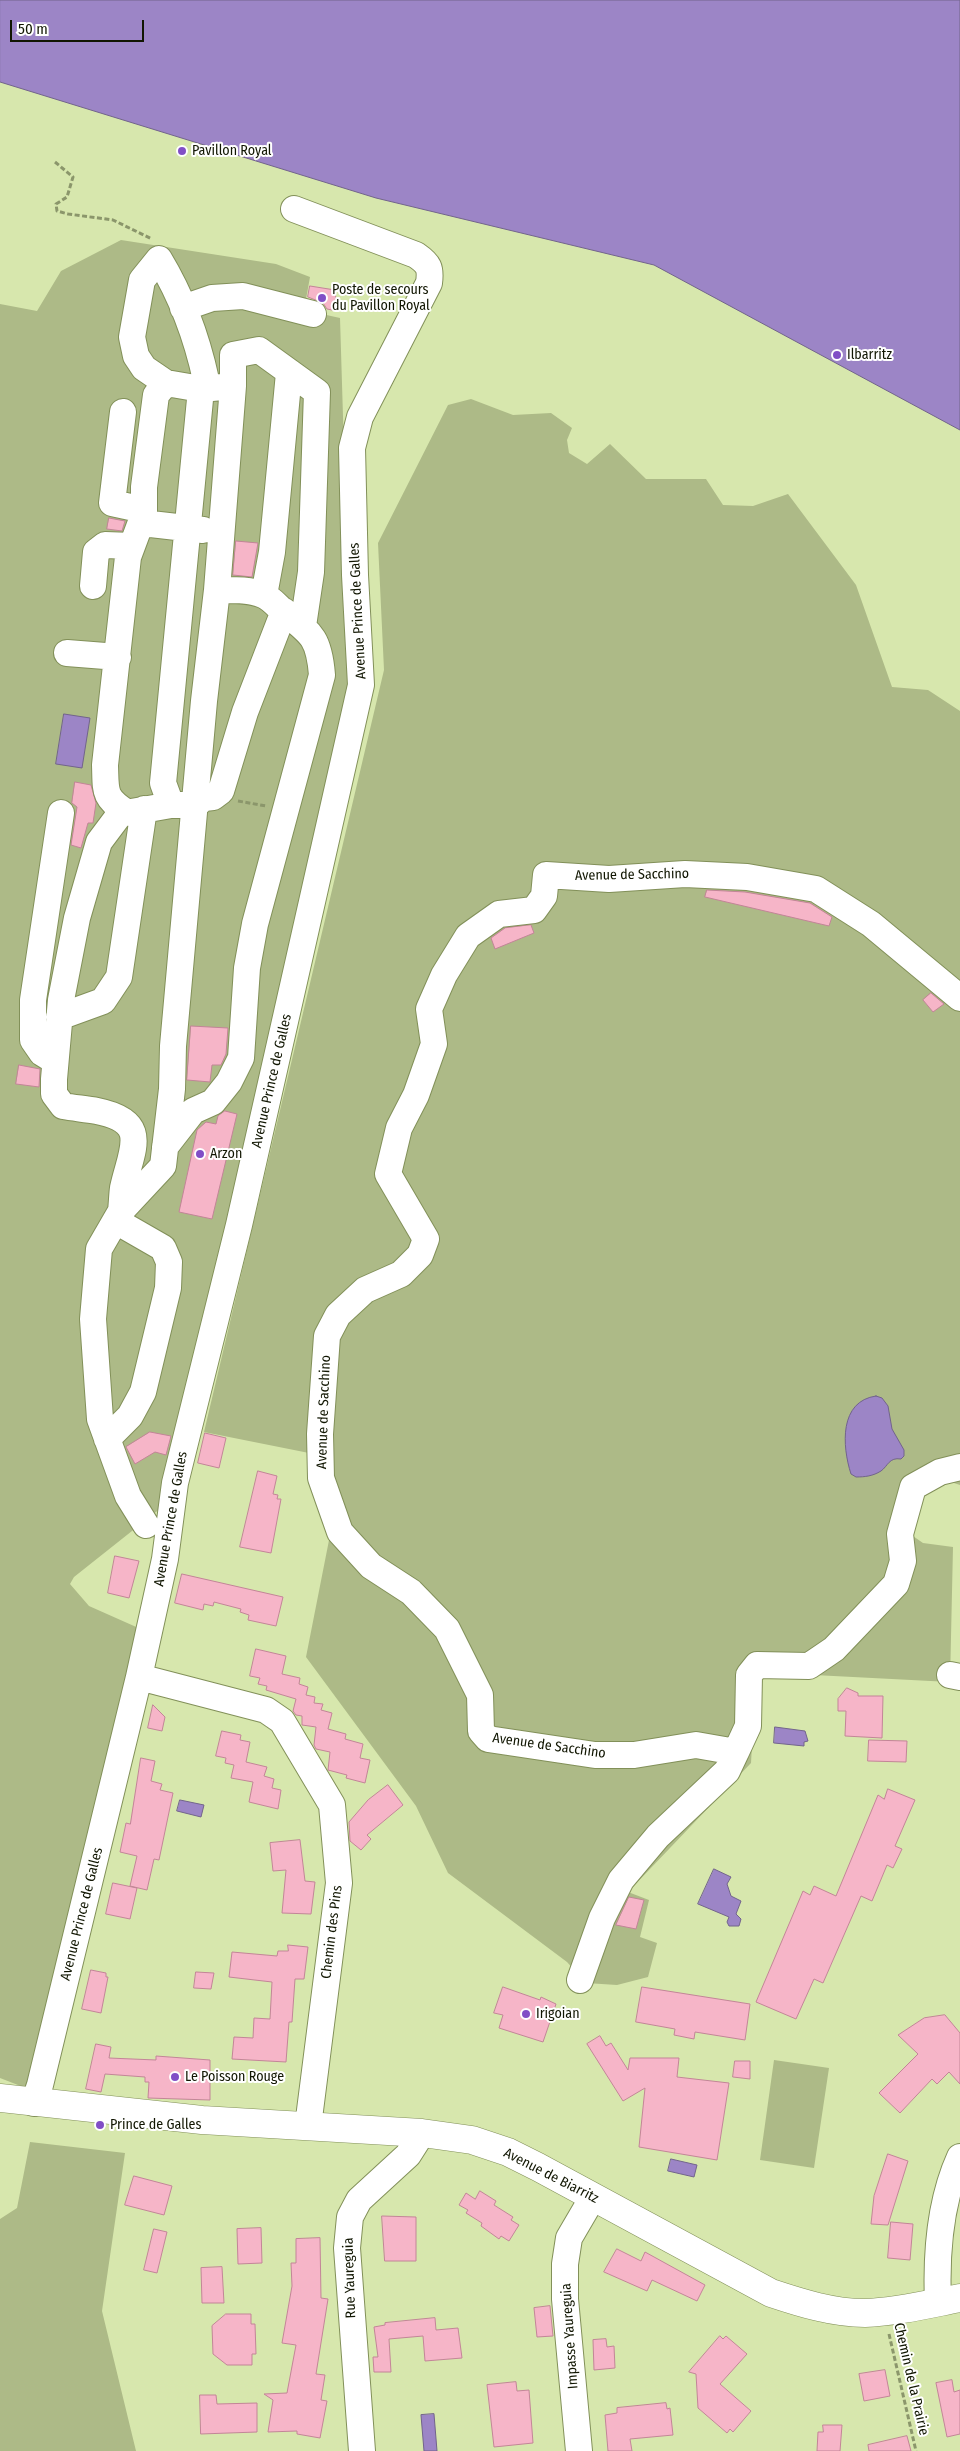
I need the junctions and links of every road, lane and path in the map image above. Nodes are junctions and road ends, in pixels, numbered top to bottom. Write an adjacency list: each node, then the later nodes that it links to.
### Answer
1 (55, 162): 3 (path)
2 (294, 209): 32 (street, Avenue Prince de Galles)
3 (159, 260): 4 (street); 7 (street)
4 (183, 308): 5 (street); 9 (street)
5 (313, 314)
6 (289, 373): 8 (street); 16 (street); 16 (street)
7 (166, 383): 9 (street); 11 (street)
8 (233, 386): 9 (street); 13 (street)
9 (201, 389): 12 (street)
10 (123, 412): 11 (street)
11 (139, 527): 12 (street); 14 (street); 18 (street)
12 (187, 527): 13 (street); 19 (street)
13 (221, 534): 15 (street)
14 (93, 586)
15 (217, 590): 16 (street); 19 (street)
16 (284, 611): 19 (street); 20 (street)
17 (68, 653): 18 (street)
18 (118, 657): 21 (street)
19 (193, 802): 20 (path); 21 (street); 26 (street)
20 (286, 810): 27 (street)
21 (135, 811): 24 (street); 24 (street)
22 (61, 813): 25 (street)
23 (960, 998): 34 (street, Avenue de Sacchino)
24 (59, 1018): 25 (street)
25 (55, 1061): 29 (street)
26 (172, 1085): 27 (street); 28 (street)
27 (193, 1111): 28 (street)
28 (165, 1148): 29 (street)
29 (118, 1216): 30 (street); 30 (street)
30 (107, 1439): 32 (street)
31 (960, 1467): 34 (street)
32 (165, 1559): 33 (street, Avenue Prince de Galles)
33 (138, 1677): 37 (street, Avenue Prince de Galles); 38 (street, Chemin des Pins)
34 (736, 1752): 35 (street)
35 (580, 1980)
36 (0, 2098): 37 (main road, Avenue de Biarritz)
37 (34, 2103): 38 (main road, Avenue de Biarritz)
38 (308, 2126): 39 (main road, Avenue de Biarritz)
39 (422, 2133): 41 (main road, Avenue de Biarritz); 44 (street, Rue Yaureguia)
40 (960, 2157): 42 (street)
41 (592, 2198): 43 (main road, Avenue de Biarritz); 45 (street, Impasse Yaureguia)
42 (949, 2300): 43 (main road, Avenue de Biarritz)
43 (883, 2311): 46 (path, Chemin de la Prairie)
44 (362, 2451)
45 (579, 2451)
46 (916, 2451)

